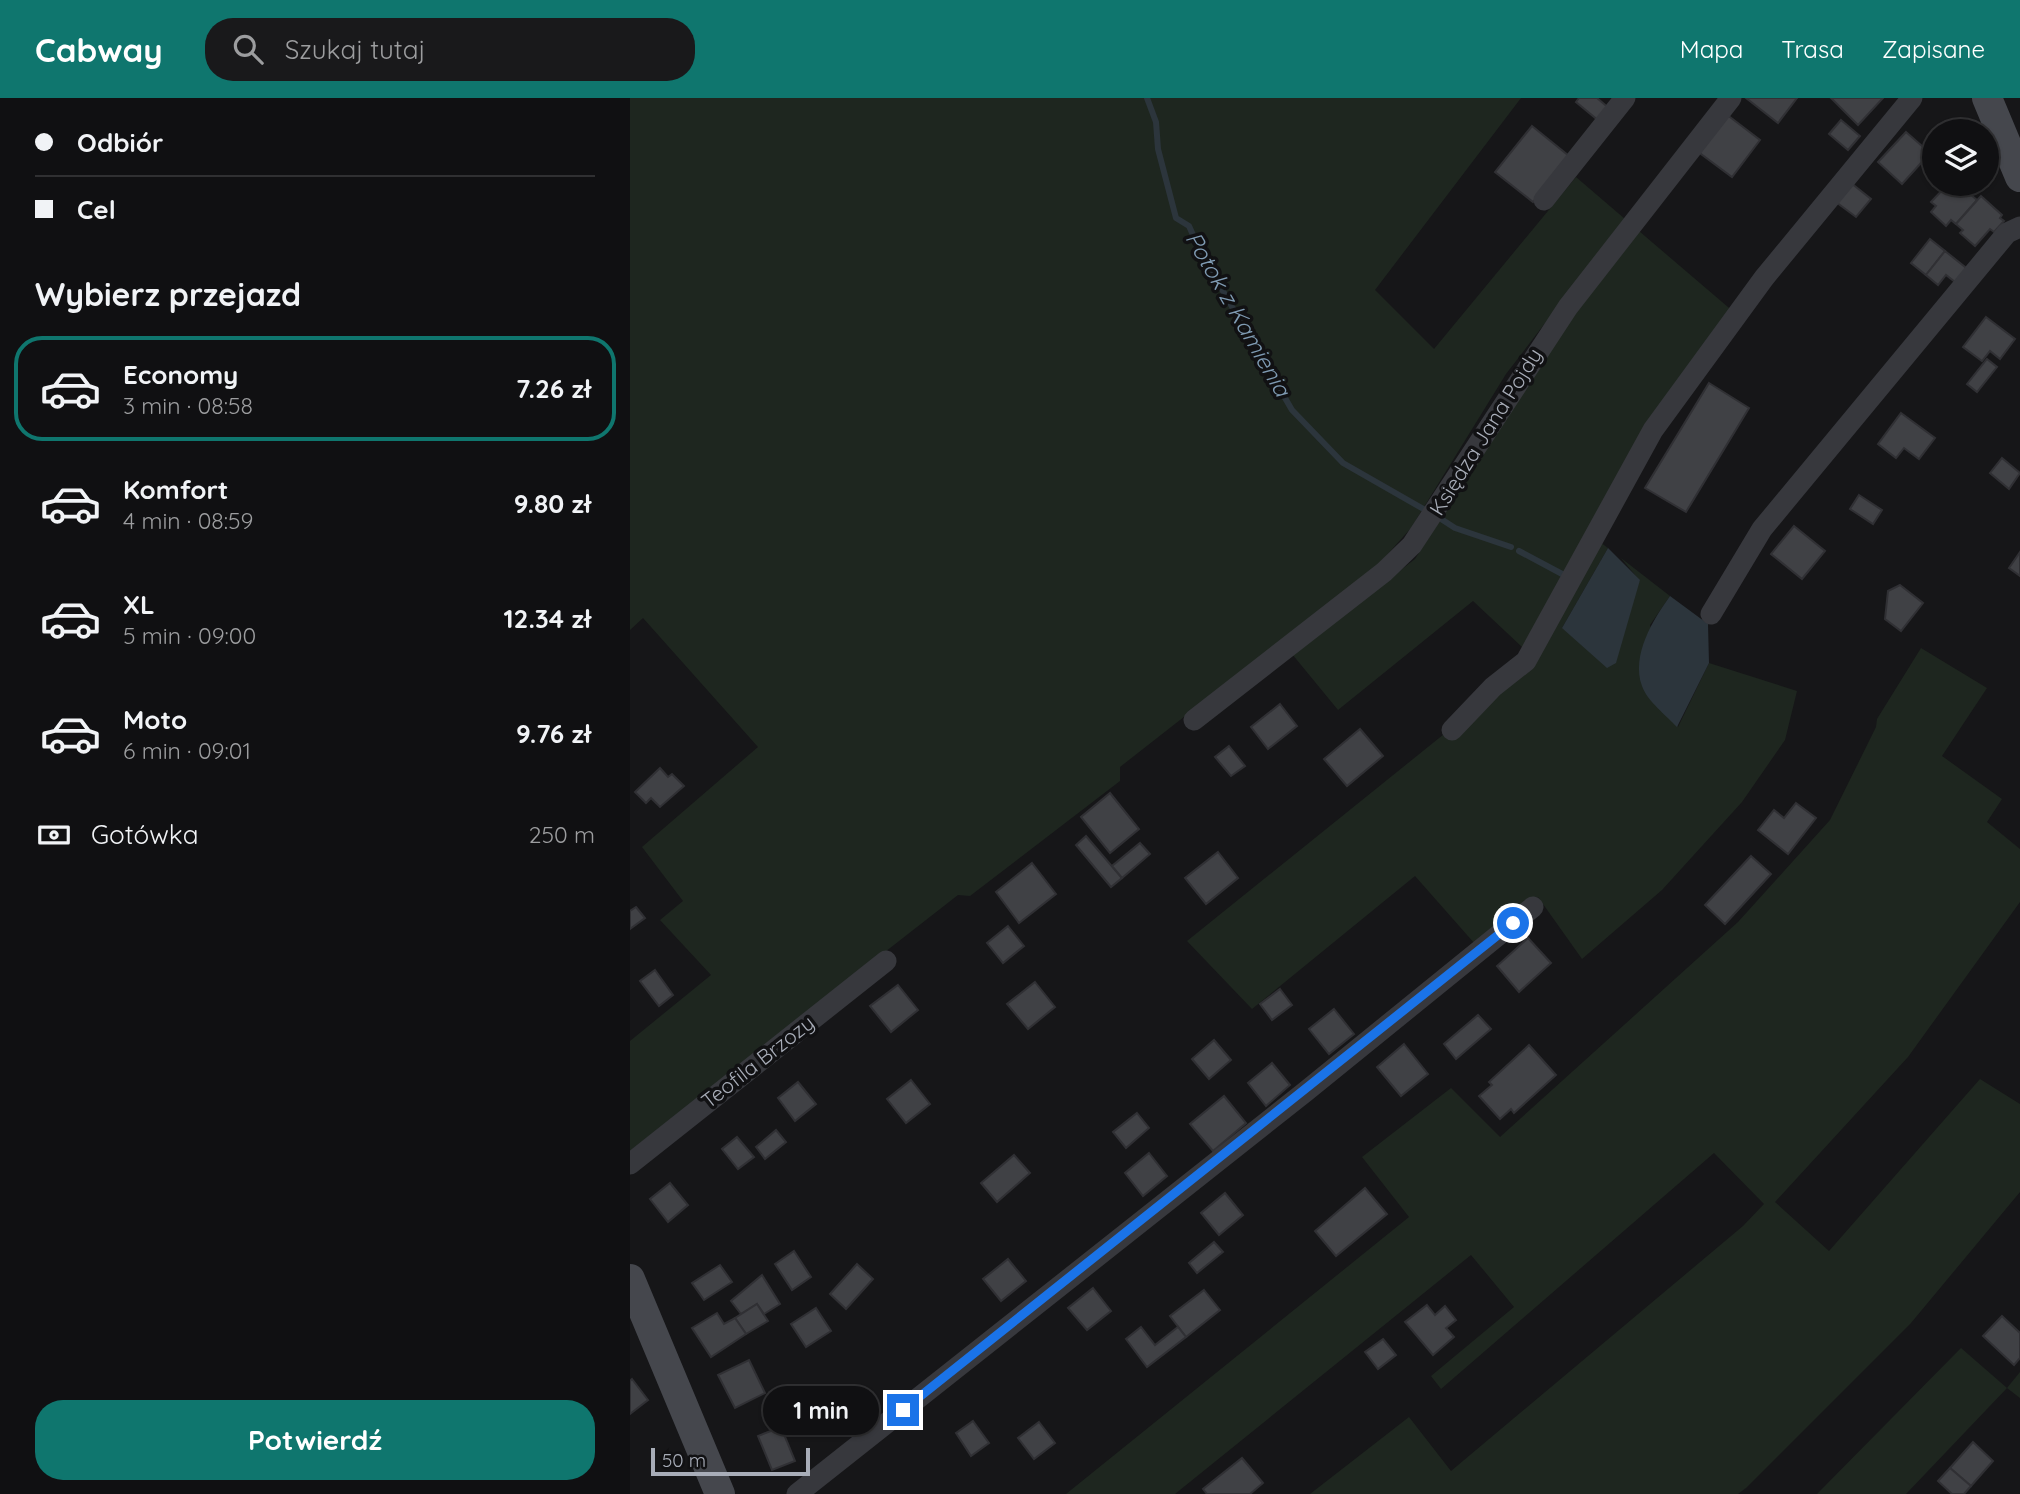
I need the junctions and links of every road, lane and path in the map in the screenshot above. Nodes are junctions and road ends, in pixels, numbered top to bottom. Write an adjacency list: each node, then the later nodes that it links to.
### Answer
1 (1625, 98): 6 (street)
2 (1731, 98): 9 (street, Księdza Jana Pojdy)
3 (1912, 98): 10 (street)
4 (1987, 98): 5 (street)
5 (2020, 177)
6 (1544, 200)
7 (2020, 227): 8 (street)
8 (1711, 614)
9 (1194, 720)
10 (1452, 730)
11 (1533, 906): 16 (street)
12 (886, 961): 13 (street, Teofila Brzozy)
13 (630, 1164)
14 (630, 1279): 15 (street)
15 (720, 1494)
16 (797, 1494)

